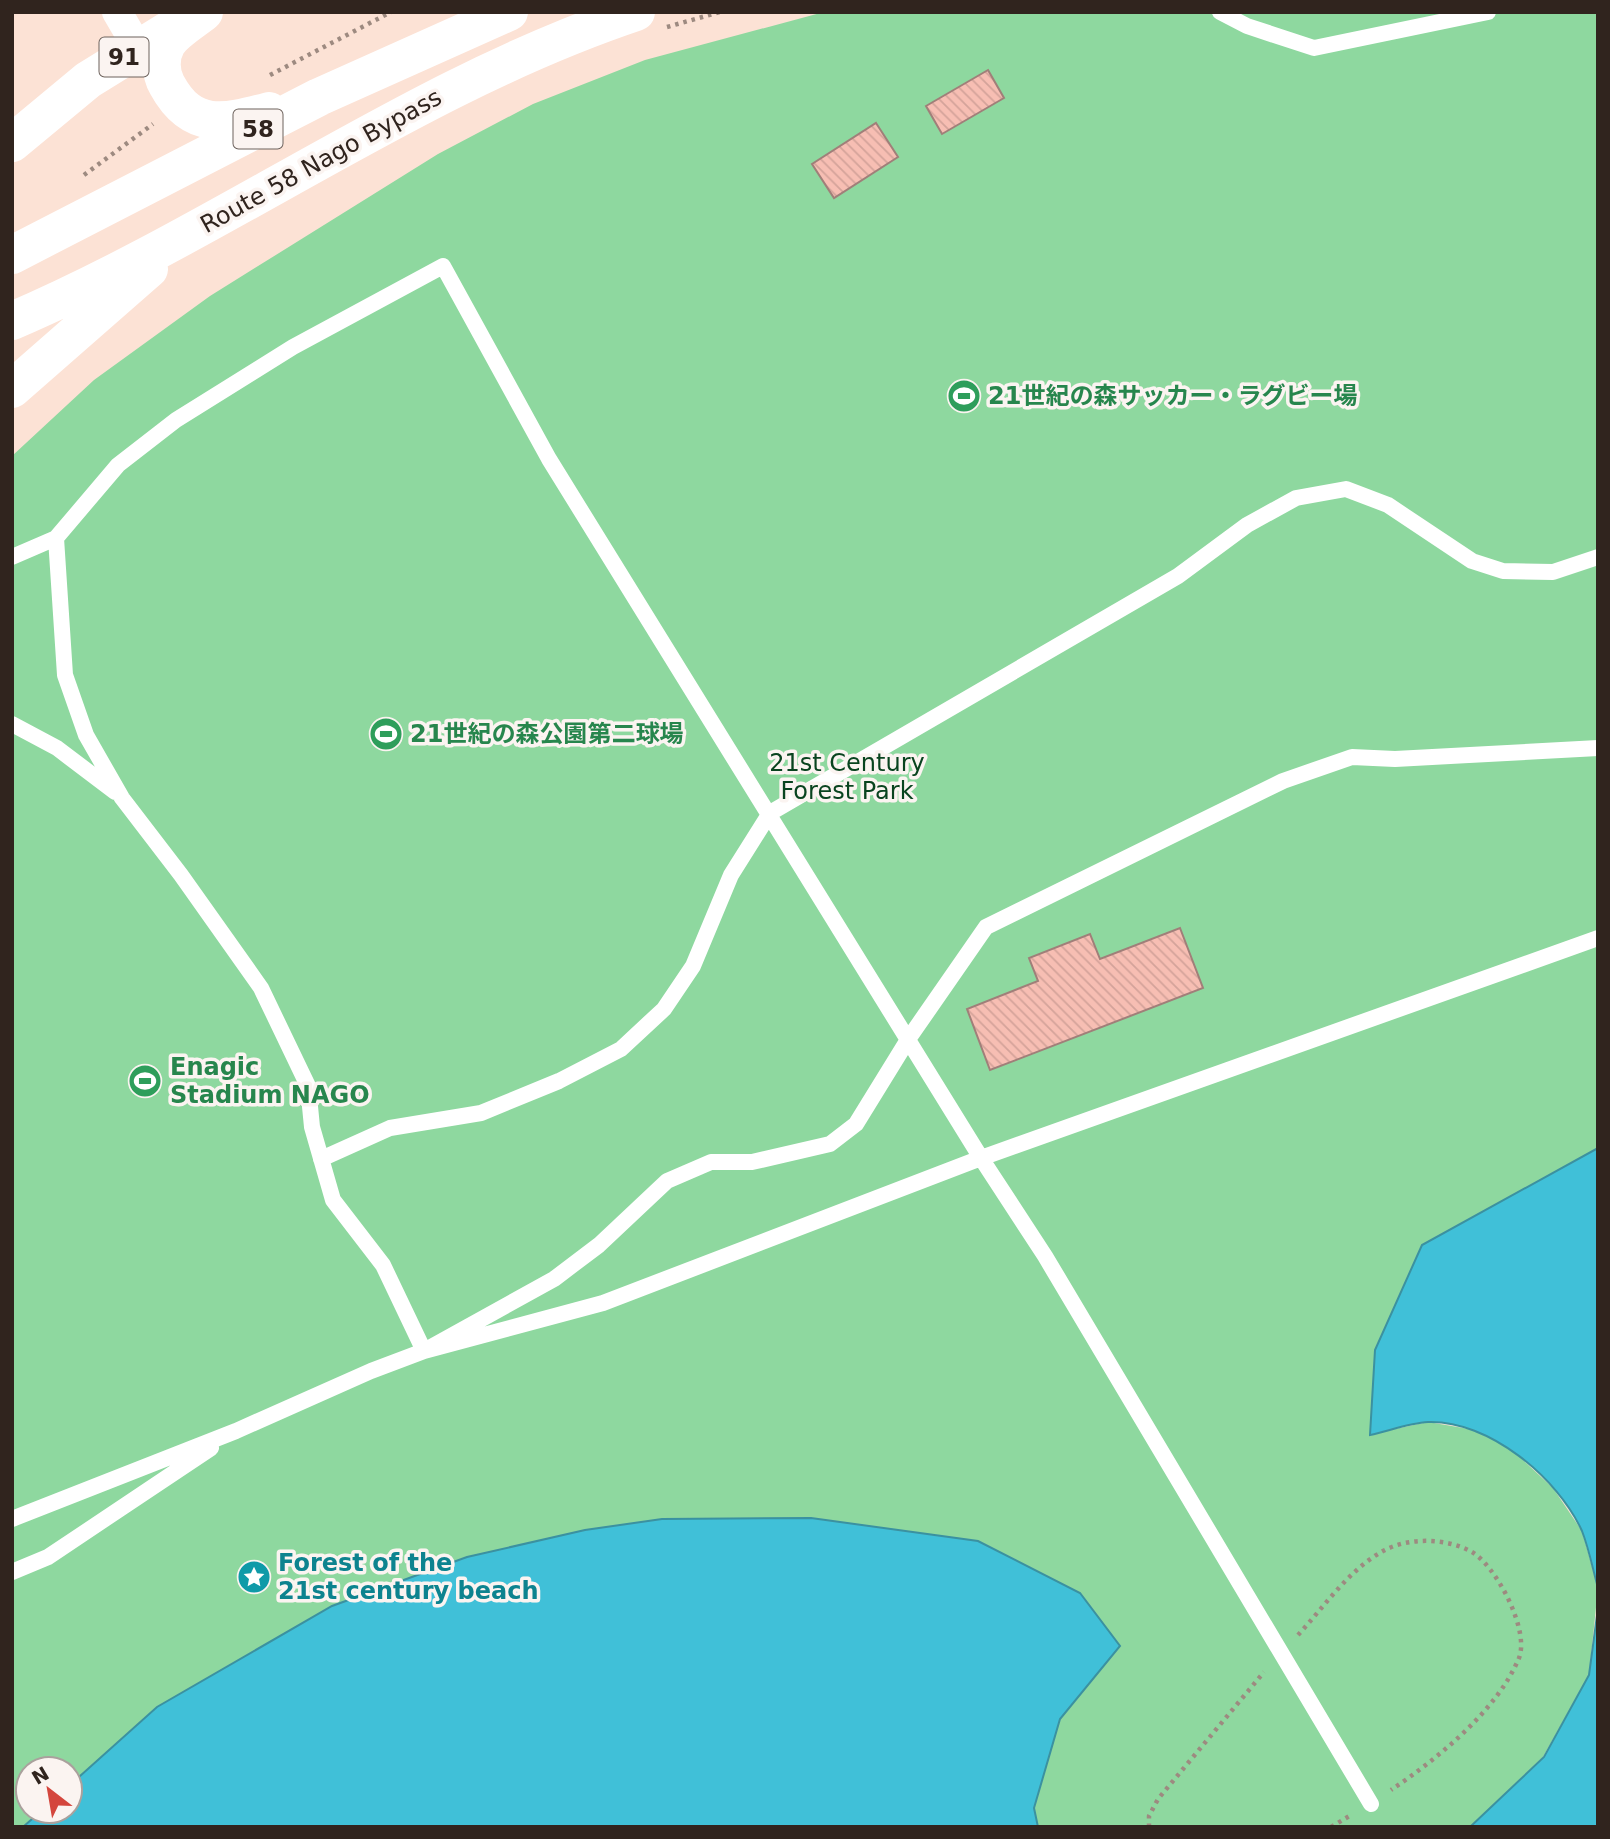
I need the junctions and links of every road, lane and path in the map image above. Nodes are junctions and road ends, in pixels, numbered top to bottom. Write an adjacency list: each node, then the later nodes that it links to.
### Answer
1 (117, 12): 8 (street)
2 (198, 12): 8 (main road, 91)
3 (204, 12): 9 (main road)
4 (509, 12): 9 (main road, Route 58 Nago Bypass / 58)
5 (636, 12): 11 (main road, Route 58 Nago Bypass / 58)
6 (1220, 12): 7 (lane)
7 (1488, 12)
8 (138, 48): 10 (main road, 91)
9 (319, 97): 12 (main road, Route 58 Nago Bypass / 58)
10 (12, 143)
11 (189, 232): 13 (main road, Route 58 Nago Bypass / 58); 14 (main road)
12 (12, 255)
13 (12, 321)
14 (12, 389)
15 (57, 538): 16 (lane); 20 (lane); 21 (lane)
16 (12, 557)
17 (1598, 557): 21 (lane)
18 (12, 724): 20 (lane)
19 (1598, 748): 23 (lane)
20 (122, 798): 25 (lane)
21 (770, 813): 23 (lane); 25 (lane)
22 (1598, 938): 24 (lane)
23 (909, 1038): 24 (lane); 26 (lane)
24 (981, 1158): 26 (lane); 30 (lane)
25 (321, 1159): 26 (lane)
26 (424, 1351): 27 (lane)
27 (236, 1431): 28 (lane); 29 (lane)
28 (12, 1518)
29 (12, 1572)
30 (1281, 1652): 31 (lane); 31 (path); 32 (path)
31 (1371, 1804)
32 (1149, 1827)

